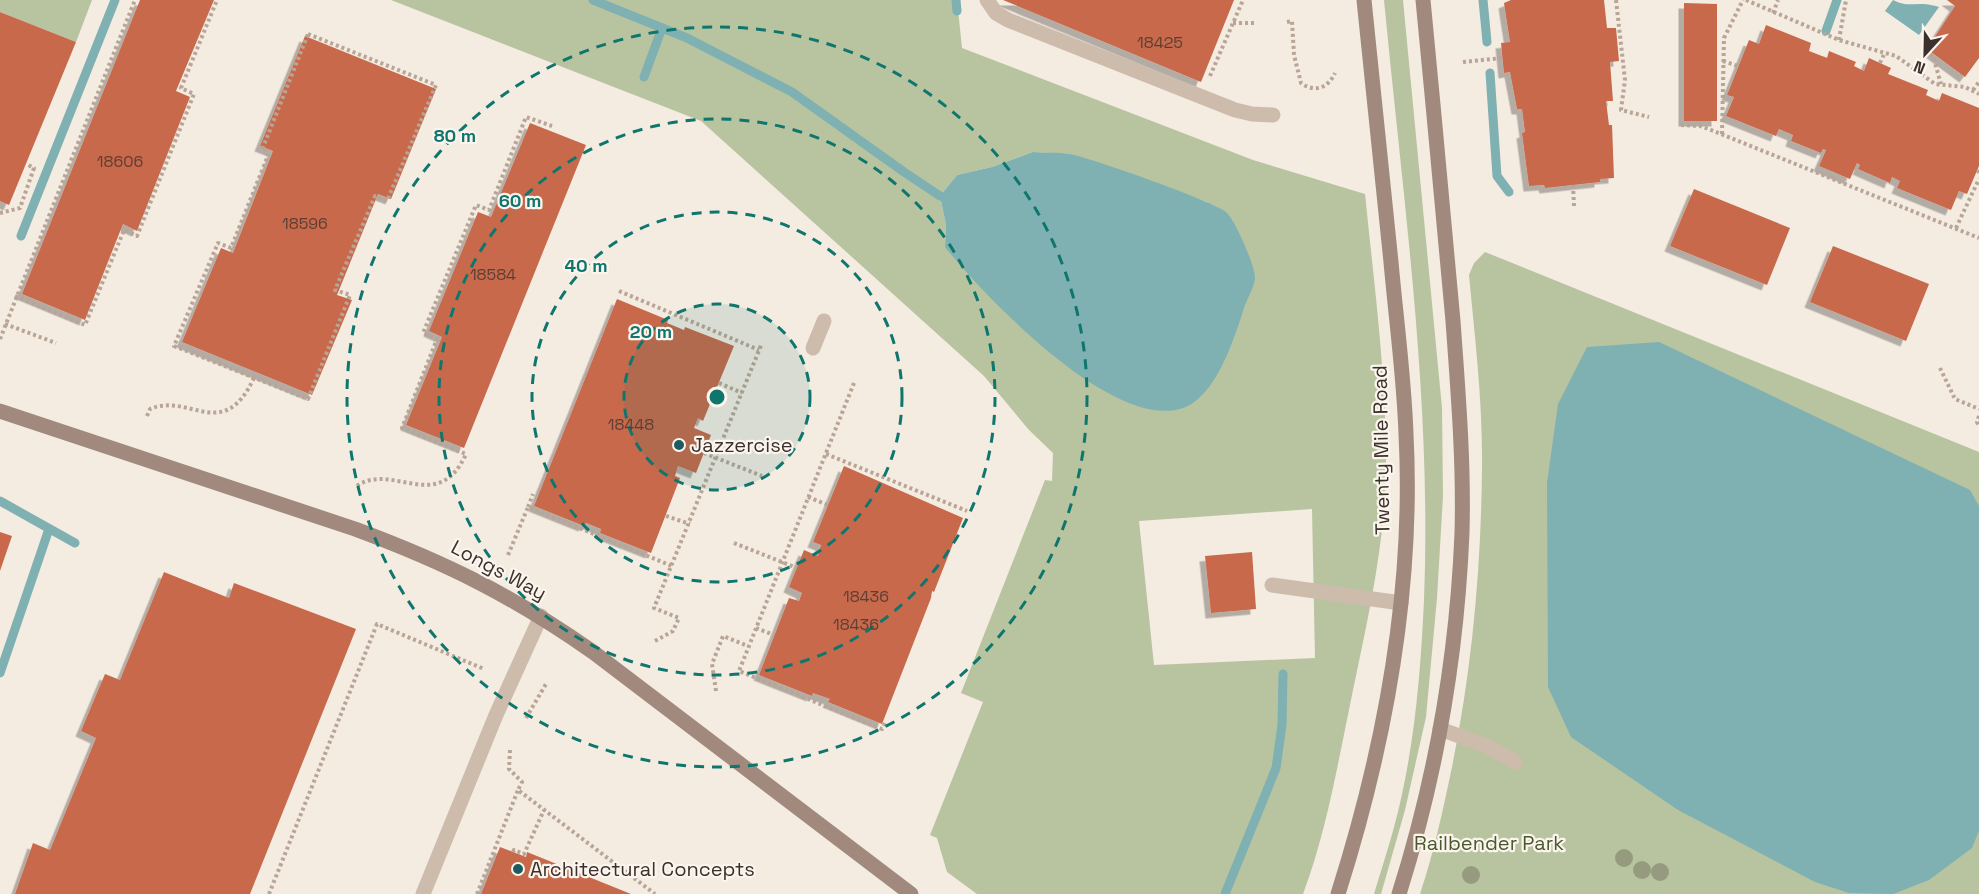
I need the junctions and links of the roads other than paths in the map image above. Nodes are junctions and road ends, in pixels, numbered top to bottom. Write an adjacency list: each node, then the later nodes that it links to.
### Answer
1 (987, 0): 4 (street)
2 (1365, 0): 9 (main road, Twenty Mile Road)
3 (1423, 0): 11 (main road)
4 (1273, 115)
5 (824, 321): 6 (street)
6 (813, 348)
7 (0, 411): 10 (main road, Longs Way)
8 (1272, 585): 9 (street)
9 (1401, 603): 15 (main road, Twenty Mile Road)
10 (541, 616): 13 (street); 14 (main road, Longs Way)
11 (1440, 729): 12 (street); 16 (main road)
12 (1515, 762)
13 (423, 894)
14 (911, 894)
15 (1338, 894)
16 (1399, 894)

